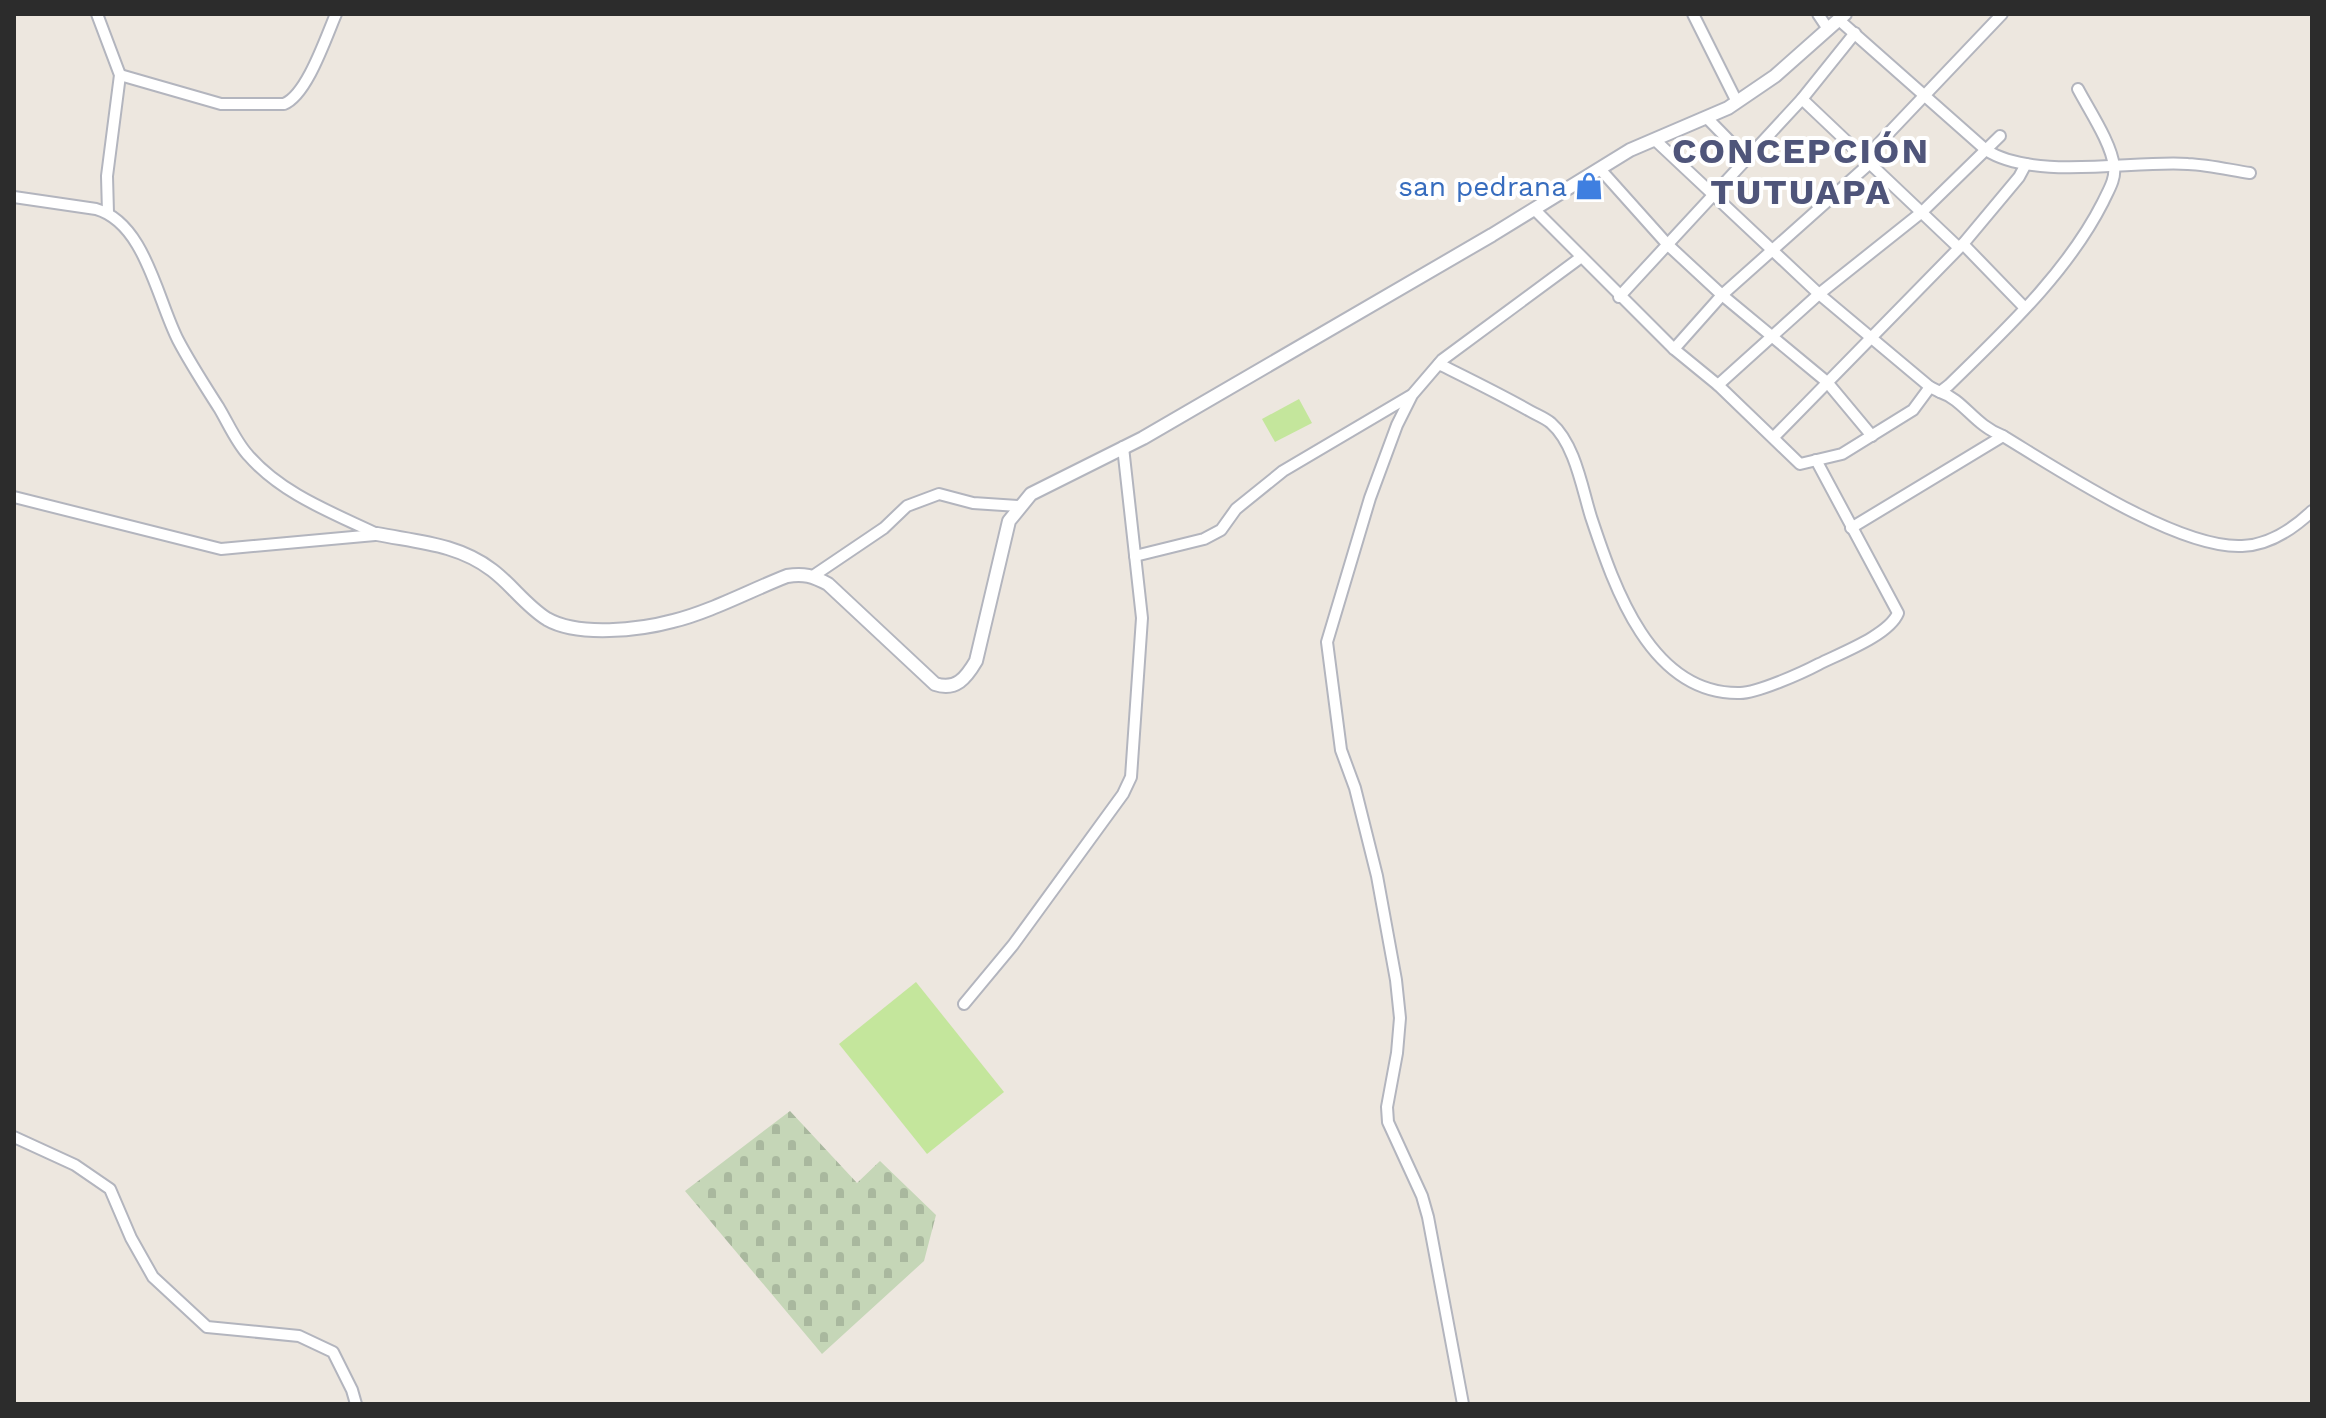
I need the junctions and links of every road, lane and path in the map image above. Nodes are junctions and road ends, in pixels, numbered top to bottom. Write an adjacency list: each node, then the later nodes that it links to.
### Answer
1 (97, 14): 9 (street)
2 (336, 14): 9 (street)
3 (1693, 14): 13 (street)
4 (1818, 14): 7 (street)
5 (2002, 14): 11 (street)
6 (1842, 17): 7 (street); 8 (street)
7 (1828, 29): 13 (street)
8 (1855, 33): 11 (street); 12 (street)
9 (120, 75): 28 (street)
10 (2078, 89): 21 (street)
11 (1925, 95): 17 (street); 19 (street)
12 (1802, 99): 18 (street); 19 (street)
13 (1737, 102): 14 (street)
14 (1707, 118): 16 (street); 18 (street)
15 (2000, 136): 17 (street)
16 (1655, 140): 22 (street); 24 (street)
17 (1986, 150): 20 (street); 27 (street)
18 (1748, 160): 24 (street)
19 (1867, 162): 27 (street); 31 (street)
20 (2026, 164): 21 (street); 29 (street)
21 (2115, 168): 23 (street); 36 (street)
22 (1600, 169): 26 (street); 30 (street)
23 (2250, 173)
24 (1714, 196): 30 (street); 31 (street)
25 (14, 197): 28 (street)
26 (1535, 210): 32 (street); 48 (street)
27 (1922, 212): 29 (street); 33 (street)
28 (108, 213): 54 (street)
29 (1963, 244): 36 (street); 38 (street)
30 (1668, 245): 34 (street); 35 (street)
31 (1771, 251): 33 (street); 34 (street)
32 (1580, 258): 35 (street); 40 (street)
33 (1819, 294): 37 (street); 38 (street)
34 (1722, 295): 37 (street); 39 (street)
35 (1619, 297): 39 (street)
36 (2024, 307): 43 (street)
37 (1770, 337): 41 (street); 42 (street)
38 (1869, 338): 41 (street); 43 (street)
39 (1674, 349): 42 (street)
40 (1439, 364): 44 (street); 53 (street)
41 (1827, 382): 45 (street); 47 (street)
42 (1718, 385): 47 (street)
43 (1935, 389): 45 (street); 46 (street)
44 (1412, 395): 55 (street); 60 (street)
45 (1872, 436): 49 (street)
46 (2003, 436): 52 (street); 53 (street)
47 (1774, 437): 49 (street)
48 (1123, 447): 51 (street); 55 (street)
49 (1816, 460): 53 (street)
50 (14, 497): 54 (street)
51 (1019, 506): 56 (street); 56 (street)
52 (2312, 511)
53 (1851, 528)
54 (377, 534): 56 (street)
55 (1135, 556): 57 (street)
56 (813, 576)
57 (964, 1004)
58 (14, 1137): 59 (street)
59 (356, 1404)
60 (1463, 1404)

